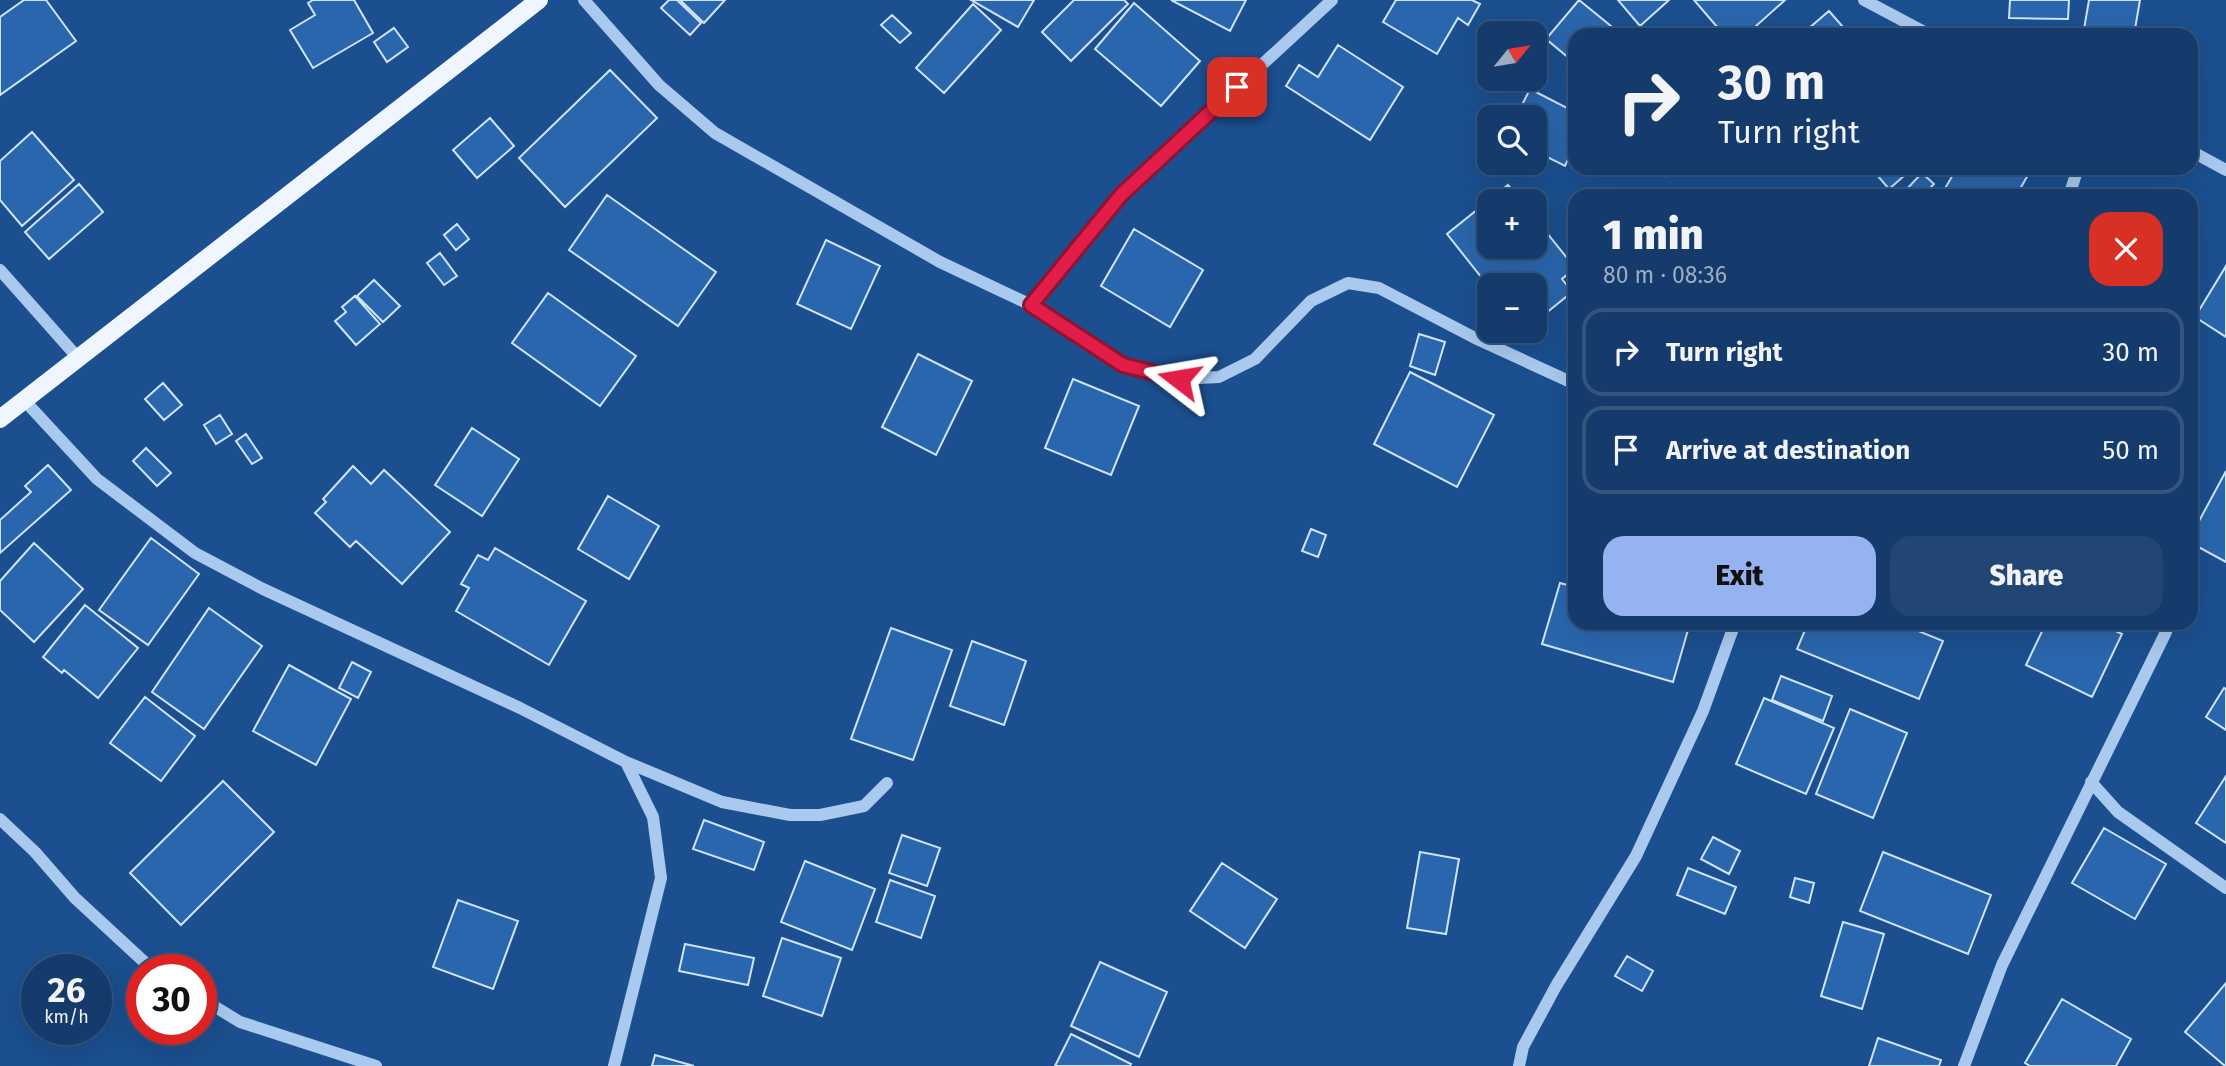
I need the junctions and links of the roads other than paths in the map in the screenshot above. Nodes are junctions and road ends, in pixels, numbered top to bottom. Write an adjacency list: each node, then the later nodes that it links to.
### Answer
1 (539, 0): 10 (main road)
2 (584, 0): 9 (street)
3 (1332, 0): 9 (street)
4 (1864, 0): 5 (street)
5 (1917, 28)
6 (2198, 155): 7 (street)
7 (2226, 170)
8 (0, 270): 10 (street)
9 (1031, 305): 11 (street)
10 (79, 359): 12 (main road)
11 (1568, 381)
12 (24, 400): 13 (main road); 16 (street)
13 (0, 419)
14 (1732, 630): 25 (street)
15 (2166, 630): 17 (street)
16 (626, 762): 18 (street); 24 (street)
17 (2091, 782): 20 (street); 26 (street)
18 (887, 783)
19 (0, 820): 21 (street)
20 (2226, 888)
21 (136, 954)
22 (217, 1008): 23 (street)
23 (376, 1066)
24 (614, 1066)
25 (1519, 1066)
26 (1964, 1066)

